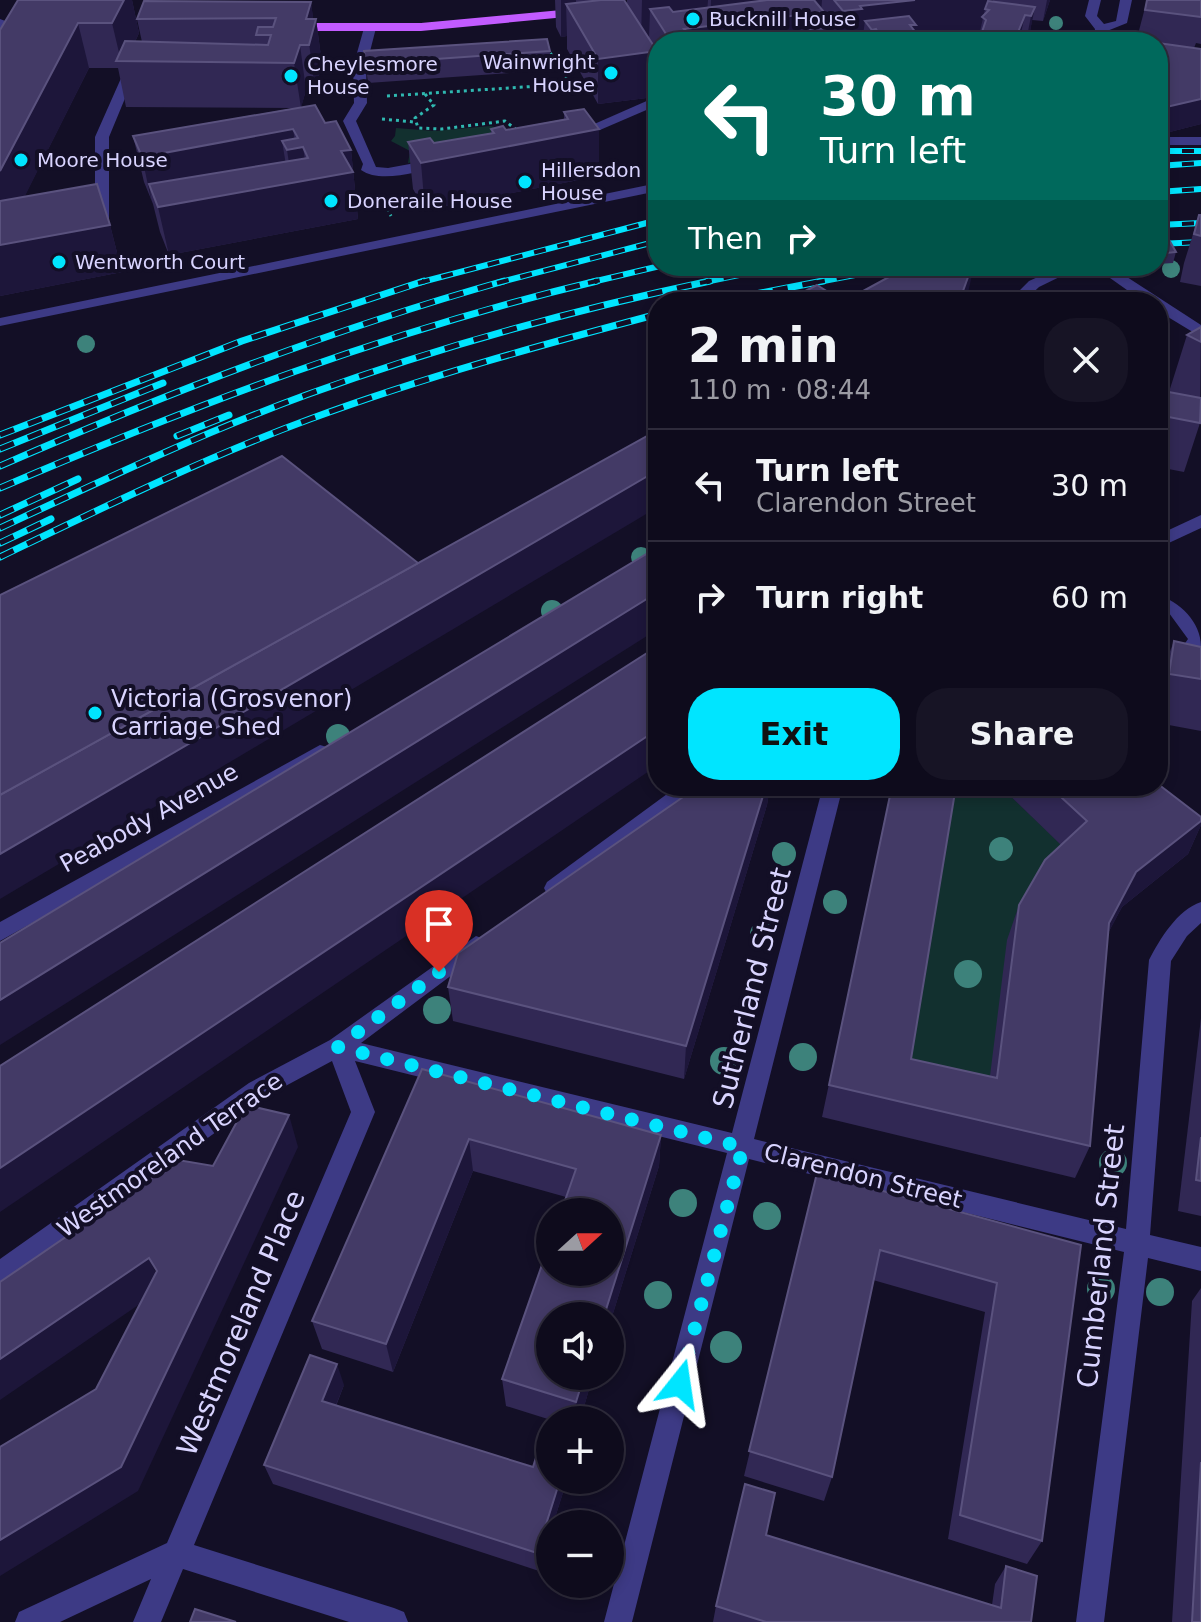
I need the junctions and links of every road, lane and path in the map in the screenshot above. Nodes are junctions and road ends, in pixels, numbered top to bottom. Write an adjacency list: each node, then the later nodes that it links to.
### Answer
1 (1095, 0): 9 (street)
2 (1126, 0): 10 (street)
3 (595, 11): 4 (main road)
4 (528, 19): 8 (main road); 12 (path)
5 (17, 23): 6 (main road)
6 (1, 24)
7 (276, 27): 8 (main road)
8 (370, 28): 13 (street)
9 (1098, 32)
10 (1106, 32)
11 (136, 58): 20 (street)
12 (424, 93): 13 (path); 17 (path)
13 (362, 101): 18 (street)
14 (648, 105): 17 (street)
15 (1168, 141): 16 (street)
16 (1201, 141)
17 (528, 147)
18 (445, 162)
19 (648, 189): 26 (street)
20 (102, 219)
21 (1050, 276): 23 (street)
22 (1115, 276): 24 (street)
23 (1021, 292)
24 (1139, 292)
25 (1168, 311): 27 (street)
26 (0, 322)
27 (1201, 332)
28 (1201, 521): 29 (street)
29 (1168, 537)
30 (1168, 606): 31 (street)
31 (1168, 666)
32 (343, 739): 37 (street, Peabody Avenue)
33 (678, 796): 35 (street)
34 (831, 796): 40 (street, Sutherland Street)
35 (540, 898)
36 (1201, 910): 41 (street, Cumberland Street)
37 (0, 932)
38 (490, 935): 39 (street, Westmoreland Terrace)
39 (338, 1047): 40 (street, Clarendon Street); 43 (street, Westmoreland Terrace); 44 (street, Westmoreland Place)
40 (743, 1147): 41 (street, Clarendon Street); 48 (street, Sutherland Street)
41 (1138, 1243): 42 (street, Clarendon Street); 49 (street, Cumberland Street)
42 (1201, 1259)
43 (0, 1274)
44 (176, 1553): 45 (street); 46 (street, Westmoreland Place); 47 (street)
45 (29, 1622)
46 (147, 1622)
47 (394, 1622)
48 (618, 1622)
49 (1090, 1622)

